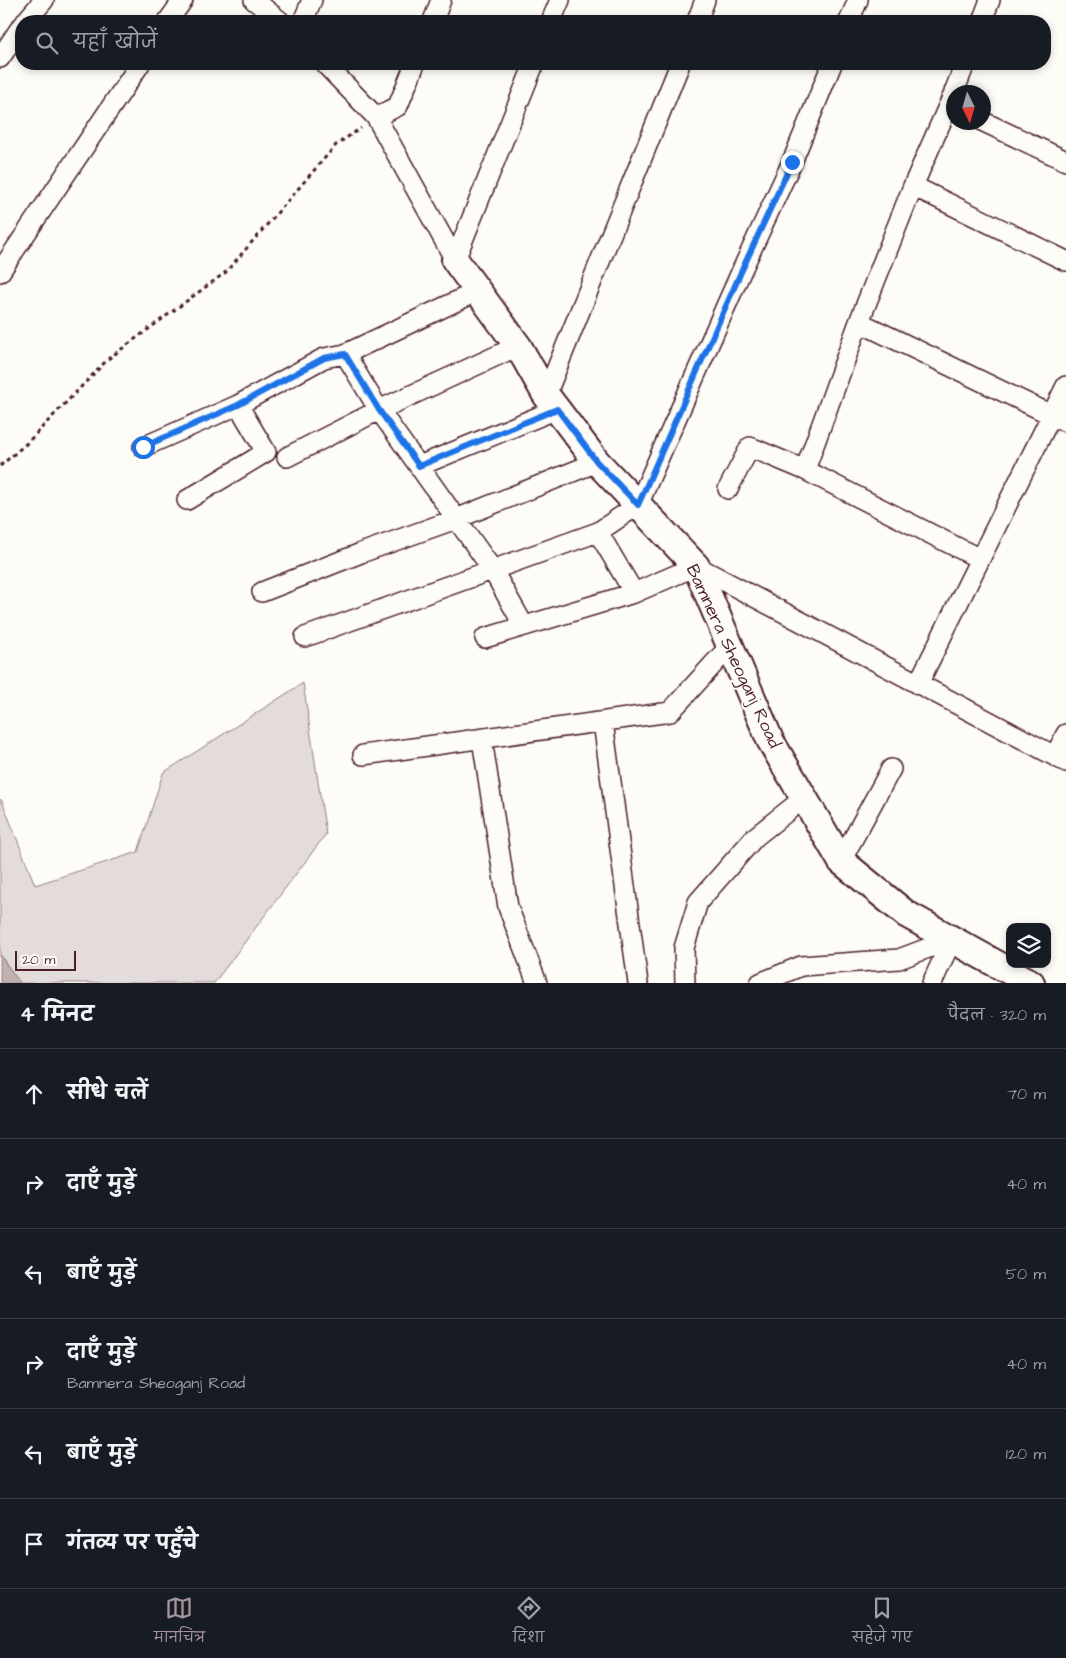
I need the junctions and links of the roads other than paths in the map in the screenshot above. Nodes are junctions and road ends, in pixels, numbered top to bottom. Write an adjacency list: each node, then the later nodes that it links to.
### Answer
1 (44, 0): 10 (street)
2 (183, 0): 11 (street)
3 (254, 0): 12 (street)
4 (312, 0): 13 (street)
5 (442, 0): 14 (street)
6 (560, 0): 15 (street)
7 (705, 0): 16 (street)
8 (858, 0): 17 (street)
9 (990, 0): 18 (street)
10 (31, 15)
11 (172, 15)
12 (273, 15)
13 (306, 15)
14 (436, 15)
15 (554, 15)
16 (699, 15)
17 (852, 15)
18 (984, 15)
19 (15, 36): 20 (street)
20 (0, 58)
21 (136, 70): 36 (street)
22 (331, 70): 30 (street)
23 (413, 70): 30 (street)
24 (532, 70): 34 (street)
25 (678, 70): 42 (street)
26 (830, 70): 53 (street)
27 (963, 70): 28 (street)
28 (957, 85)
29 (946, 113): 33 (street)
30 (376, 118): 34 (street)
31 (991, 125): 32 (street)
32 (1066, 161)
33 (913, 186): 35 (street); 38 (street)
34 (455, 260): 37 (main road, Bamnera Sheoganj Road)
35 (1066, 261)
36 (0, 272)
37 (478, 291): 39 (main road, Bamnera Sheoganj Road); 40 (street)
38 (858, 322): 45 (street); 50 (street)
39 (518, 346): 42 (main road, Bamnera Sheoganj Road); 44 (street)
40 (345, 354): 43 (street); 44 (street)
41 (1066, 386): 45 (street)
42 (551, 402): 48 (main road, Bamnera Sheoganj Road); 49 (street)
43 (238, 405): 46 (street); 52 (street)
44 (379, 410): 47 (street); 49 (street)
45 (1059, 418): 56 (street)
46 (143, 447)
47 (287, 457)
48 (597, 462): 53 (main road, Bamnera Sheoganj Road); 54 (street)
49 (419, 466): 54 (street)
50 (805, 470): 51 (street); 56 (street)
51 (728, 489)
52 (187, 500)
53 (638, 505): 55 (street); 57 (main road, Bamnera Sheoganj Road)
54 (456, 519): 58 (street); 59 (street)
55 (598, 532): 58 (street); 60 (street)
56 (980, 559): 65 (street)
57 (696, 566): 60 (street); 64 (main road, Bamnera Sheoganj Road); 65 (street)
58 (492, 569): 61 (street); 62 (street)
59 (262, 592)
60 (634, 593): 61 (street)
61 (524, 626): 63 (street)
62 (304, 637)
63 (485, 638)
64 (730, 646): 66 (street); 72 (main road, Bamnera Sheoganj Road)
65 (918, 684): 70 (street)
66 (603, 722): 68 (street); 76 (street)
67 (1066, 734): 70 (street)
68 (482, 739): 69 (street); 75 (street)
69 (363, 756)
70 (1061, 759)
71 (891, 769): 73 (street)
72 (804, 798): 73 (main road, Bamnera Sheoganj Road); 77 (street)
73 (841, 861): 74 (main road, Bamnera Sheoganj Road)
74 (952, 940): 78 (street); 79 (street); 80 (main road, Bamnera Sheoganj Road)
75 (537, 983)
76 (638, 983)
77 (685, 983)
78 (760, 983)
79 (932, 983)
80 (1031, 983)

